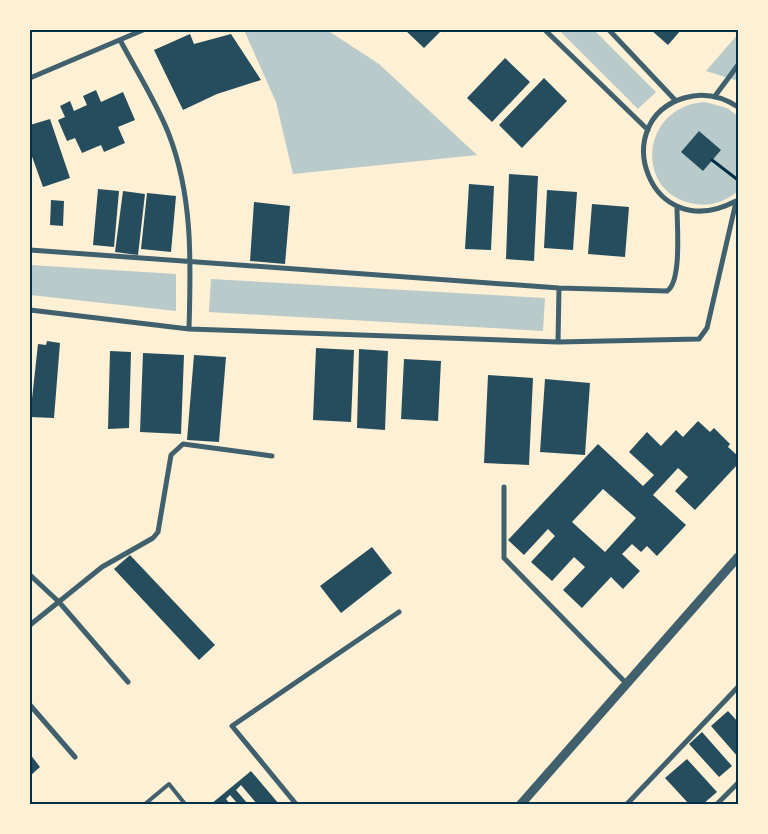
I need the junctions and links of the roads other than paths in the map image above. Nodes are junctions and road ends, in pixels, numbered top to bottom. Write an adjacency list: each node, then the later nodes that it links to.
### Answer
1 (143, 30): 4 (street)
2 (545, 30): 10 (street)
3 (608, 30): 8 (street)
4 (120, 40): 6 (street); 14 (street)
5 (738, 65): 7 (street)
6 (30, 78)
7 (716, 96): 8 (street); 9 (street)
8 (676, 101): 10 (street)
9 (738, 107)
10 (648, 130): 12 (street)
11 (737, 201): 12 (street); 18 (street)
12 (677, 207): 15 (street)
13 (30, 250): 14 (street)
14 (191, 261): 15 (street); 17 (street)
15 (559, 288): 18 (street)
16 (30, 310): 17 (street)
17 (189, 329): 18 (street)
18 (558, 342)
19 (272, 456): 23 (street)
20 (504, 487): 27 (street)
21 (738, 557): 27 (street)
22 (30, 575): 23 (street)
23 (59, 602): 25 (street); 26 (street)
24 (399, 612): 34 (street)
25 (30, 625)
26 (128, 682)
27 (627, 684): 35 (street)
28 (738, 687): 36 (street)
29 (30, 705): 30 (street)
30 (75, 757)
31 (738, 784): 37 (street)
32 (145, 804): 33 (lane)
33 (185, 804)
34 (296, 804)
35 (521, 804)
36 (627, 804)
37 (717, 804)

